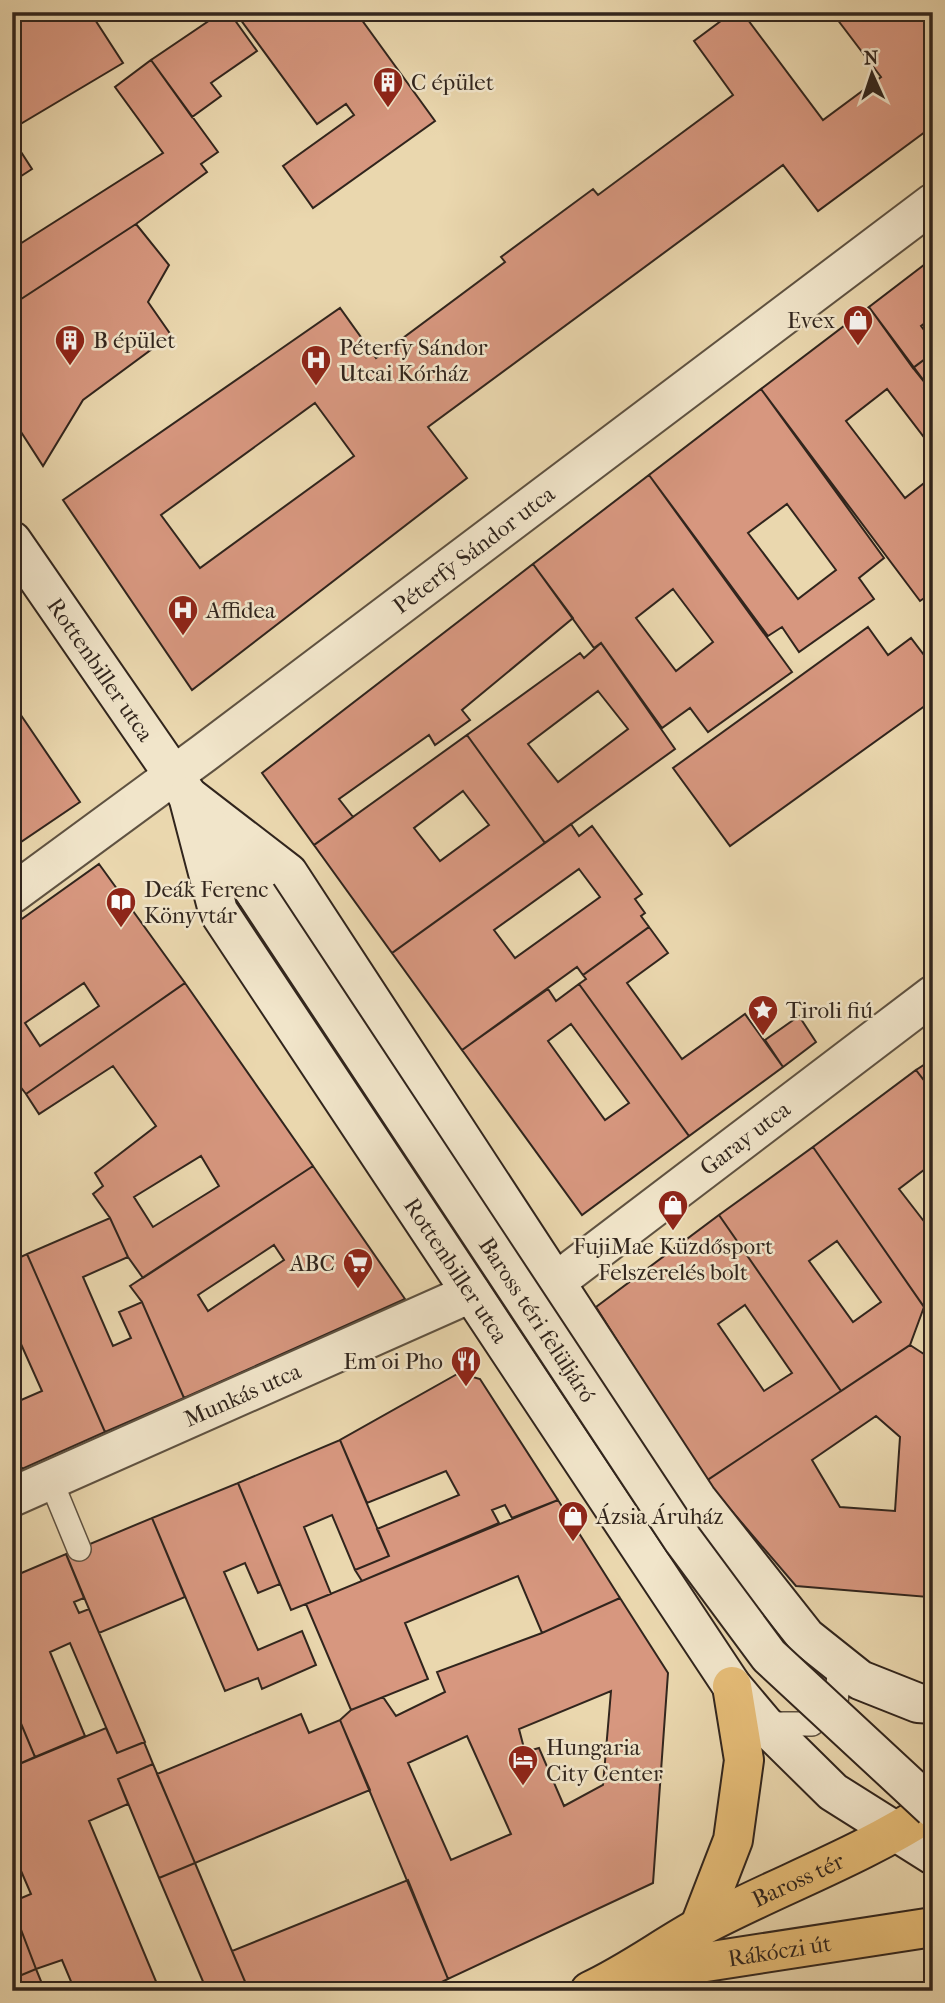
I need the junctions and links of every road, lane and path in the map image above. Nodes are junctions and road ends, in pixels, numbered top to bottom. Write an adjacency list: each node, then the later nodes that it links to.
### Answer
1 (933, 203): 3 (street, Péterfy Sándor utca)
2 (12, 541): 3 (street, Rottenbiller utca)
3 (181, 786): 4 (street, Péterfy Sándor utca); 6 (street, Rottenbiller utca); 7 (street, Rottenbiller utca); 15 (street, Baross téri felüljáró, bridge)
4 (12, 894)
5 (933, 995): 6 (street, Garay utca)
6 (556, 1281): 11 (street, Rottenbiller utca)
7 (471, 1293): 8 (street, Munkás utca); 12 (street, Rottenbiller utca)
8 (51, 1481): 9 (street, Munkás utca); 10 (lane)
9 (12, 1497)
10 (79, 1549)
11 (840, 1666): 13 (street, Rottenbiller utca); 14 (lane)
12 (732, 1686): 14 (street, Rottenbiller utca); 19 (main road)
13 (933, 1704)
14 (764, 1724): 16 (street, Rottenbiller utca)
15 (933, 1808): 16 (main road, Baross tér)
16 (897, 1832): 17 (street); 19 (main road, Baross tér)
17 (933, 1855)
18 (927, 1926): 20 (main road, Rákóczi út)
19 (699, 1928): 20 (main road, Rákóczi út)
20 (625, 1975): 21 (main road, Rákóczi út)
21 (590, 1991)

